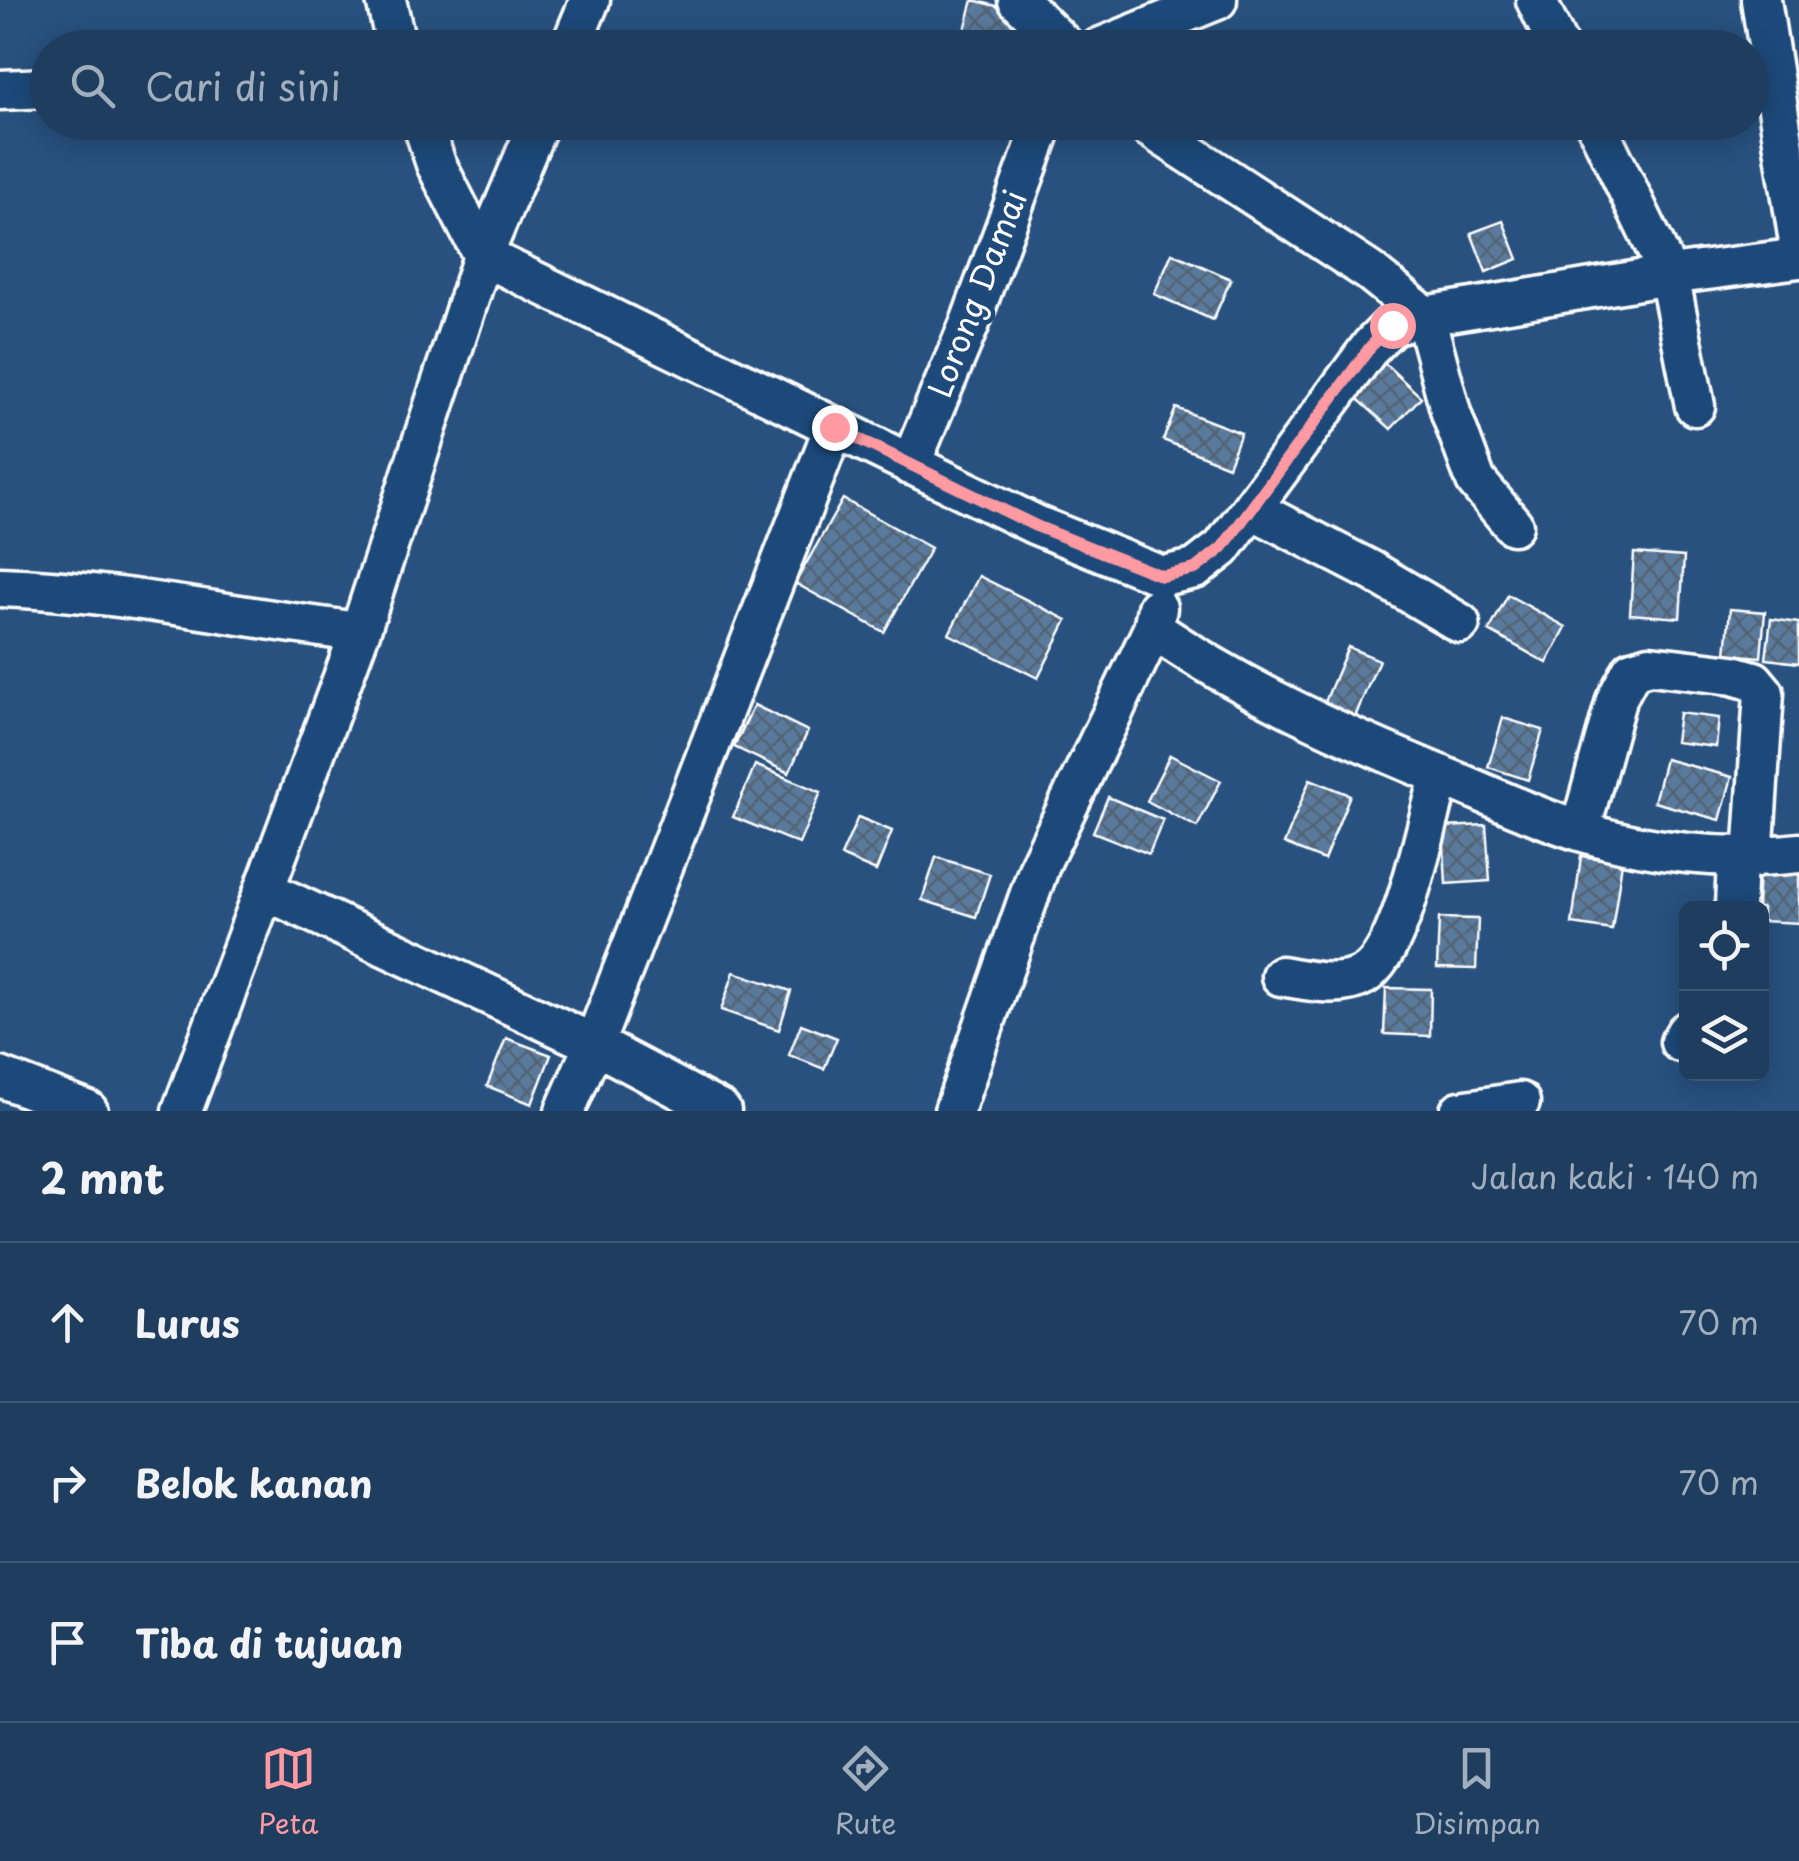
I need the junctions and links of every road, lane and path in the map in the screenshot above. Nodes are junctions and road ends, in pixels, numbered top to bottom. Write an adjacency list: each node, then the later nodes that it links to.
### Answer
1 (386, 0): 7 (street)
2 (590, 0): 8 (street)
3 (1018, 0): 9 (street)
4 (1216, 0): 10 (street)
5 (1536, 0): 11 (street)
6 (1762, 0): 12 (street)
7 (393, 30)
8 (585, 30)
9 (1049, 30)
10 (1143, 30)
11 (1550, 30)
12 (1767, 30)
13 (1769, 46): 21 (street)
14 (30, 89): 15 (street)
15 (0, 90)
16 (428, 140): 22 (street)
17 (531, 140): 22 (street)
18 (1037, 140): 28 (street, Lorong Damai)
19 (1169, 140): 25 (street)
20 (1605, 140): 24 (street)
21 (1799, 242)
22 (483, 256): 27 (street); 35 (street)
23 (1799, 258): 24 (street)
24 (1669, 275): 25 (street); 26 (street)
25 (1425, 316): 29 (street); 30 (street)
26 (1695, 406)
27 (834, 427): 28 (street); 43 (street)
28 (910, 465): 31 (street)
29 (1252, 509): 31 (street); 33 (street)
30 (1513, 525)
31 (1162, 576): 34 (street)
32 (0, 587): 35 (street)
33 (1460, 623)
34 (1153, 629): 36 (street); 50 (street)
35 (360, 632): 40 (street)
36 (1441, 775): 37 (street); 42 (street)
37 (1580, 832): 39 (street); 39 (street)
38 (1799, 853): 39 (street)
39 (1745, 858): 41 (street)
40 (266, 890): 43 (street); 47 (street)
41 (1736, 901)
42 (1280, 976)
43 (594, 1044): 48 (street); 49 (street)
44 (0, 1077): 46 (street)
45 (1520, 1102): 51 (street)
46 (88, 1111)
47 (182, 1111)
48 (565, 1111)
49 (721, 1111)
50 (954, 1111)
51 (1460, 1111)

